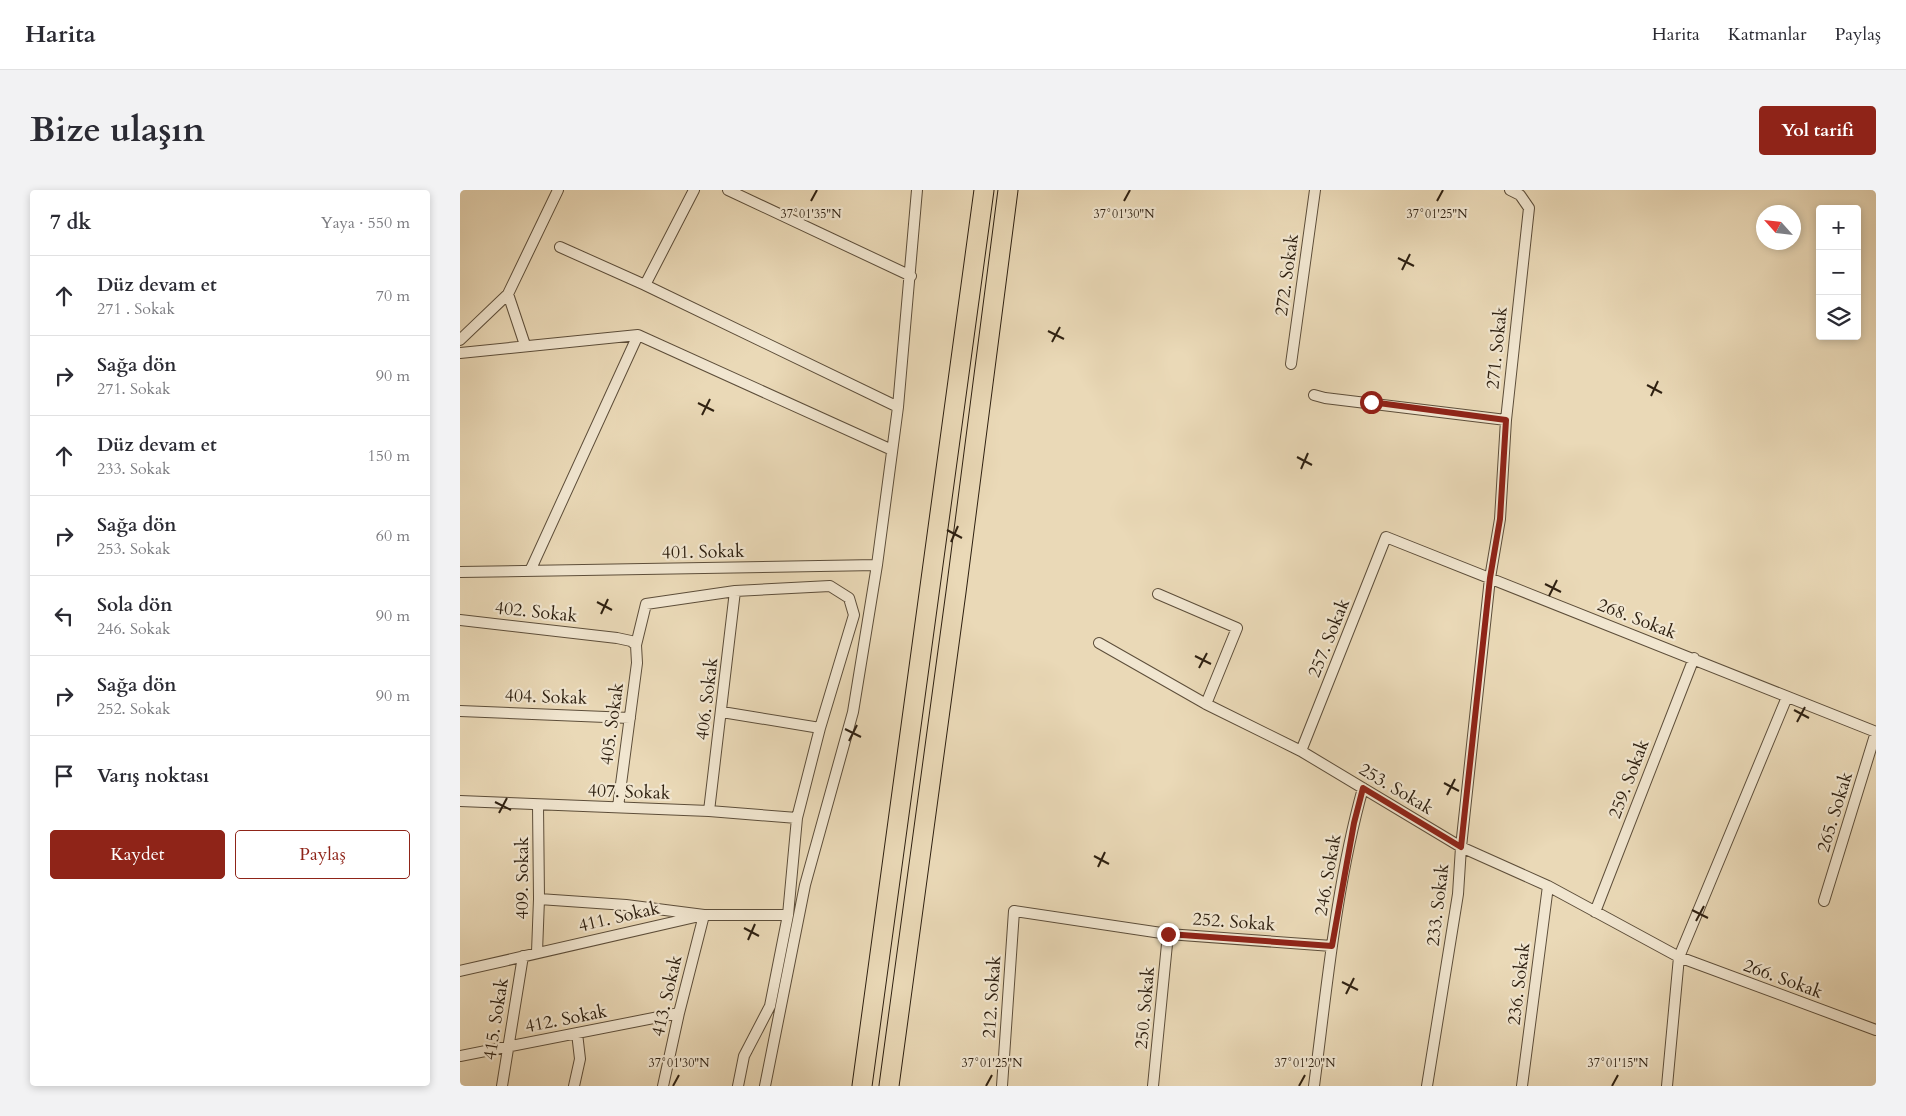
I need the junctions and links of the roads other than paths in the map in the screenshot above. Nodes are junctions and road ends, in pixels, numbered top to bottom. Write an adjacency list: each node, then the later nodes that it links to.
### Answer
1 (558, 190): 12 (street)
2 (694, 190): 11 (street)
3 (728, 190): 10 (street)
4 (917, 190): 10 (street)
5 (984, 190): 71 (highway)
6 (1008, 190): 72 (highway)
7 (1315, 190): 17 (street, 272. Sokak)
8 (1510, 190): 20 (street, 271. Sokak)
9 (560, 247): 11 (street)
10 (911, 276): 19 (street)
11 (645, 285): 19 (street)
12 (508, 294): 14 (street); 15 (street)
13 (638, 335): 15 (street); 21 (street); 24 (street)
14 (460, 340)
15 (525, 345): 16 (street)
16 (460, 353)
17 (1291, 364)
18 (1314, 395): 20 (street)
19 (898, 407): 21 (street)
20 (1506, 420): 26 (street, 271. Sokak)
21 (892, 450): 23 (street)
22 (1386, 537): 26 (street, 268. Sokak); 40 (street, 257. Sokak)
23 (877, 565): 24 (street, 401. Sokak); 70 (street)
24 (530, 571): 25 (street, 401. Sokak)
25 (460, 572)
26 (1490, 578): 32 (street, 268. Sokak); 47 (street, 233. Sokak)
27 (735, 591): 31 (street, 405. Sokak); 36 (street, 406. Sokak); 38 (street)
28 (1158, 594): 34 (street)
29 (460, 620): 31 (street, 402. Sokak)
30 (1099, 643): 34 (street, 253. Sokak)
31 (636, 646): 37 (street, 405. Sokak)
32 (1694, 658): 33 (street, 268. Sokak); 52 (street, 259. Sokak)
33 (1788, 697): 39 (street, 268. Sokak); 59 (street)
34 (1206, 704): 40 (street, 253. Sokak)
35 (460, 711): 37 (street, 404. Sokak)
36 (722, 712): 38 (street); 45 (street, 406. Sokak)
37 (630, 718): 44 (street, 405. Sokak)
38 (820, 728): 46 (street)
39 (1876, 732): 50 (street, 265. Sokak)
40 (1301, 751): 41 (street, 253. Sokak)
41 (1363, 788): 47 (street, 253. Sokak); 56 (street, 246. Sokak)
42 (460, 801): 43 (street, 407. Sokak)
43 (538, 805): 44 (street, 407. Sokak); 49 (street, 409. Sokak)
44 (618, 807): 45 (street, 407. Sokak)
45 (709, 811): 46 (street, 407. Sokak)
46 (797, 818): 54 (street)
47 (1461, 847): 48 (street, 253. Sokak); 76 (street, 233. Sokak)
48 (1548, 886): 52 (street, 253. Sokak); 77 (street, 236. Sokak)
49 (539, 898): 53 (street); 57 (street, 409. Sokak)
50 (1824, 901)
51 (1014, 910): 55 (street, 252. Sokak); 73 (street, 212. Sokak)
52 (1595, 912): 59 (street, 253. Sokak)
53 (704, 915): 54 (street, 411. Sokak); 57 (street, 411. Sokak); 61 (street, 413. Sokak)
54 (788, 915): 69 (street)
55 (1168, 934): 56 (street, 252. Sokak); 74 (street, 250. Sokak)
56 (1332, 946): 75 (street, 246. Sokak)
57 (536, 952): 58 (street, 411. Sokak)
58 (523, 956): 60 (street, 411. Sokak); 64 (street, 415. Sokak)
59 (1679, 957): 62 (street, 266. Sokak); 78 (street)
60 (460, 971)
61 (679, 1013): 63 (street, 412. Sokak); 68 (street, 413. Sokak)
62 (1876, 1030)
63 (577, 1033): 64 (street, 412. Sokak); 67 (street)
64 (508, 1047): 65 (street, 412. Sokak); 66 (street, 415. Sokak)
65 (460, 1056)
66 (502, 1086)
67 (574, 1086)
68 (663, 1086)
69 (738, 1086)
70 (765, 1086)
71 (862, 1086)
72 (889, 1086)
73 (1002, 1086)
74 (1153, 1086)
75 (1314, 1086)
76 (1426, 1086)
77 (1522, 1086)
78 (1667, 1086)

